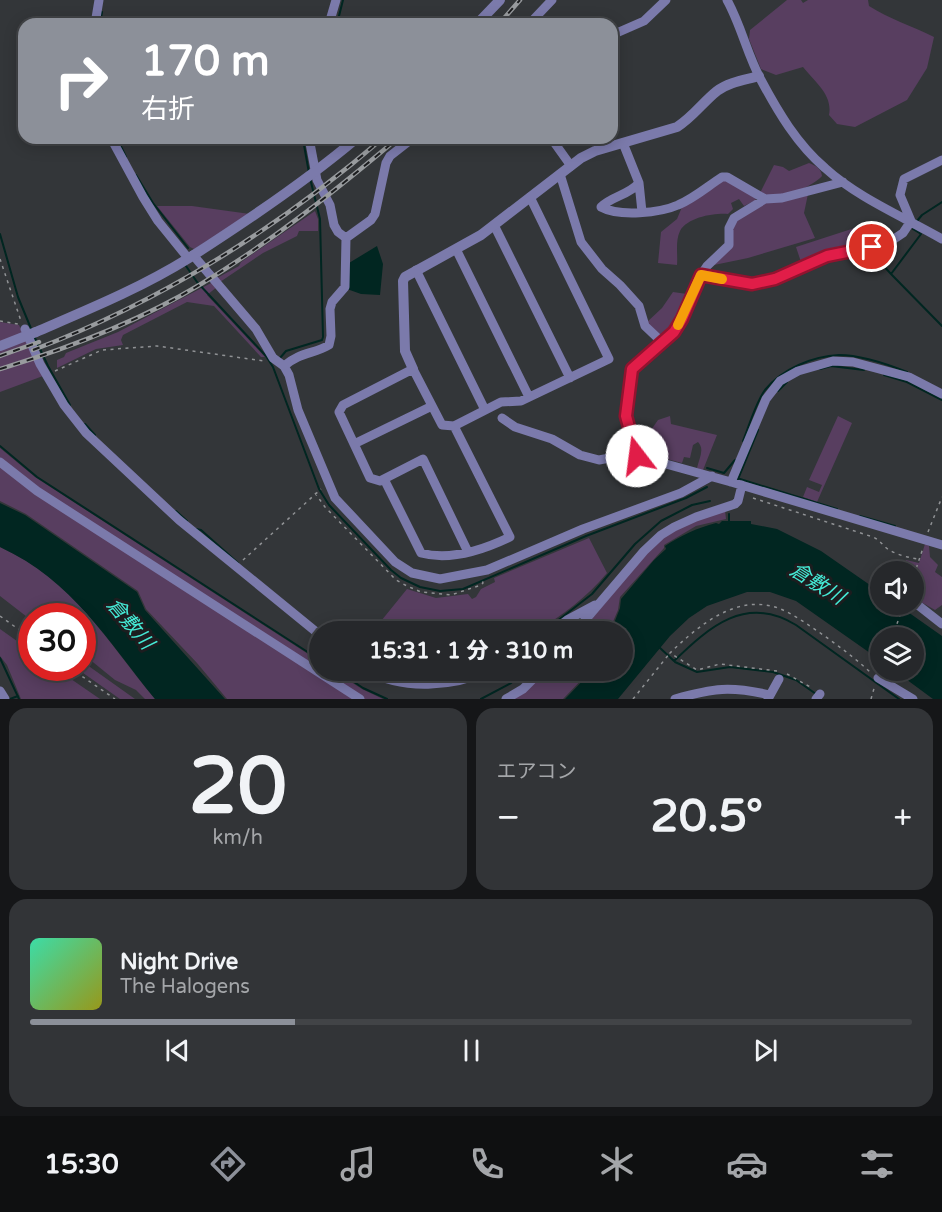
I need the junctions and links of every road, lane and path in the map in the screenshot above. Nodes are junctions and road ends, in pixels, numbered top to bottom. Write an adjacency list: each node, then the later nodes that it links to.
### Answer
1 (99, 0): 8 (street)
2 (336, 0): 9 (street)
3 (500, 0): 10 (street)
4 (552, 0): 11 (street)
5 (666, 0): 12 (street)
6 (740, 0): 7 (street)
7 (729, 4): 13 (street)
8 (96, 18)
9 (331, 18)
10 (483, 18)
11 (536, 18)
12 (618, 32)
13 (759, 76): 14 (street); 24 (street)
14 (623, 143): 21 (street); 25 (street)
15 (114, 144): 34 (street)
16 (309, 144): 22 (street)
17 (349, 144): 22 (street)
18 (405, 144): 31 (street)
19 (556, 144): 21 (street)
20 (942, 160): 29 (street)
21 (572, 166): 23 (street)
22 (311, 174): 31 (street); 34 (street)
23 (560, 174): 26 (street); 40 (street)
24 (843, 182): 27 (street); 29 (street)
25 (639, 183): 28 (street); 28 (street)
26 (530, 197): 30 (street); 46 (street)
27 (765, 199): 28 (street); 37 (street)
28 (642, 212)
29 (911, 221): 32 (street); 37 (street)
30 (495, 225): 33 (street); 46 (street)
31 (346, 238): 43 (street)
32 (942, 239)
33 (456, 249): 36 (street); 48 (street)
34 (190, 257): 39 (street); 43 (street)
35 (0, 259): 38 (path)
36 (416, 270): 44 (street); 50 (street)
37 (701, 275): 40 (street)
38 (0, 321)
39 (30, 331): 41 (street, bridge); 71 (street)
40 (663, 343): 54 (street)
41 (0, 345)
42 (264, 361): 45 (path)
43 (280, 362): 56 (street)
44 (413, 369): 49 (street); 53 (street)
45 (53, 372)
46 (570, 378): 48 (street)
47 (942, 394): 58 (street)
48 (529, 397): 50 (street)
49 (432, 406): 52 (street); 53 (street)
50 (485, 410): 52 (street)
51 (502, 418): 54 (street)
52 (454, 426): 62 (street)
53 (354, 444): 57 (street)
54 (637, 456): 56 (street)
55 (0, 462): 87 (street)
56 (712, 476): 58 (street)
57 (384, 479): 62 (street); 62 (street)
58 (731, 482): 60 (street)
59 (323, 488): 64 (path)
60 (741, 490): 61 (street); 63 (path); 65 (street)
61 (942, 545)
62 (468, 552)
63 (919, 559)
64 (241, 563)
65 (598, 603): 68 (street); 69 (street)
66 (924, 610): 70 (street)
67 (0, 616): 72 (path)
68 (565, 621)
69 (584, 621)
70 (942, 624)
71 (309, 626)
72 (18, 629)
73 (669, 653): 74 (path); 75 (path); 89 (path)
74 (870, 674)
75 (781, 675): 83 (path); 84 (street)
76 (89, 681): 86 (path)
77 (392, 681): 78 (street)
78 (450, 681)
79 (531, 681): 88 (street)
80 (877, 681): 91 (path); 92 (street)
81 (0, 691): 85 (street)
82 (695, 696): 84 (street); 90 (street)
83 (818, 696)
84 (769, 697)
85 (5, 699)
86 (115, 699)
87 (360, 699)
88 (506, 699)
89 (633, 699)
90 (675, 699)
91 (871, 699)
92 (913, 699)

